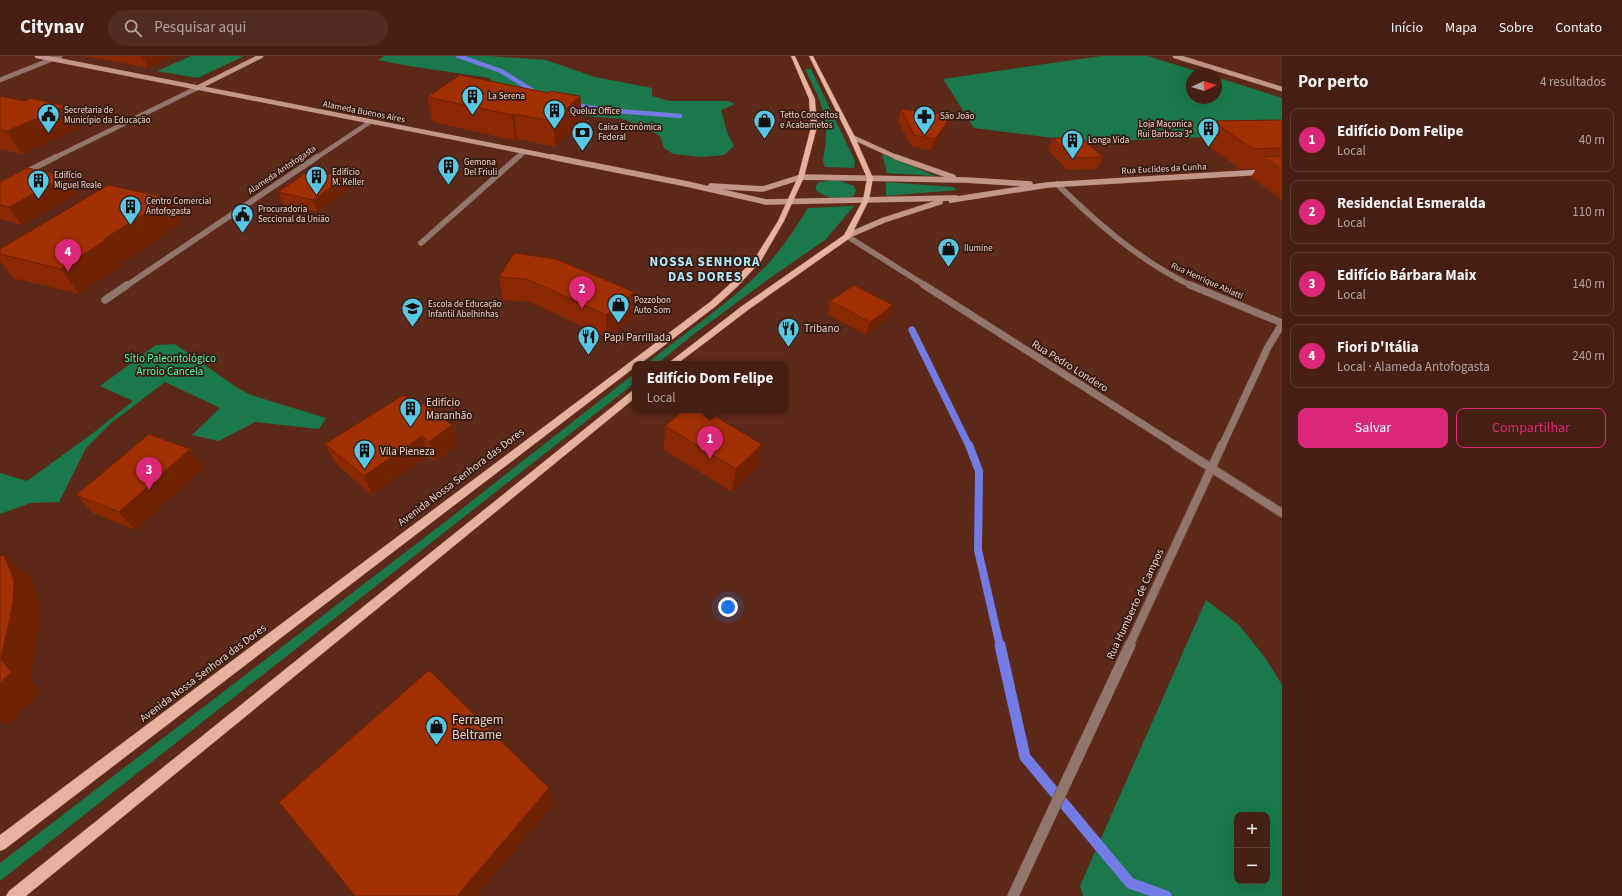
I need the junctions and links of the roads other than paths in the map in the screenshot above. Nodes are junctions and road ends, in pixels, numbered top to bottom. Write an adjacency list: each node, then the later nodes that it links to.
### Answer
1 (37, 56): 7 (street, Alameda Buenos Aires)
2 (60, 56): 7 (street)
3 (261, 56): 9 (street)
4 (793, 56): 16 (main road, Avenida Nossa Senhora das Dores)
5 (811, 56): 12 (main road)
6 (1175, 56): 10 (street)
7 (53, 59): 8 (street); 9 (street, Alameda Buenos Aires)
8 (0, 80)
9 (197, 88): 11 (street, Alameda Buenos Aires); 15 (street)
10 (1282, 89)
11 (370, 122): 13 (street, Alameda Buenos Aires); 27 (street, Alameda Antofogasta)
12 (852, 137): 17 (main road); 18 (street, Rua Euclides da Cunha)
13 (524, 152): 19 (street, Alameda Buenos Aires); 26 (street)
14 (1282, 171): 20 (street, Rua Euclides da Cunha)
15 (21, 175)
16 (801, 177): 17 (street, Alameda Buenos Aires); 19 (street, Alameda Buenos Aires); 24 (main road, Avenida Nossa Senhora das Dores)
17 (870, 178): 18 (street, Rua Euclides da Cunha); 23 (main road)
18 (965, 180): 21 (street, Rua Euclides da Cunha)
19 (688, 184): 24 (street, Alameda Buenos Aires)
20 (1057, 184): 21 (street, Rua Euclides da Cunha); 28 (street, Rua Henrique Abiatti)
21 (1046, 185): 22 (street, Rua Euclides da Cunha)
22 (956, 198): 23 (street, Rua Euclides da Cunha); 25 (street, Rua Euclides da Cunha)
23 (866, 200): 24 (street, Alameda Buenos Aires); 25 (main road)
24 (790, 201): 29 (main road, Avenida Nossa Senhora das Dores)
25 (847, 236): 30 (main road); 33 (street, Rua Pedro Londero)
26 (421, 243)
27 (105, 300)
28 (1282, 324): 33 (street, Rua Humberto de Campos)
29 (638, 361)
30 (675, 361)
31 (632, 365): 35 (main road, Avenida Nossa Senhora das Dores)
32 (632, 395): 36 (main road)
33 (1212, 468): 34 (street, Rua Pedro Londero); 37 (street, Rua Humberto de Campos)
34 (1282, 513)
35 (0, 844)
36 (14, 896)
37 (1013, 896)

